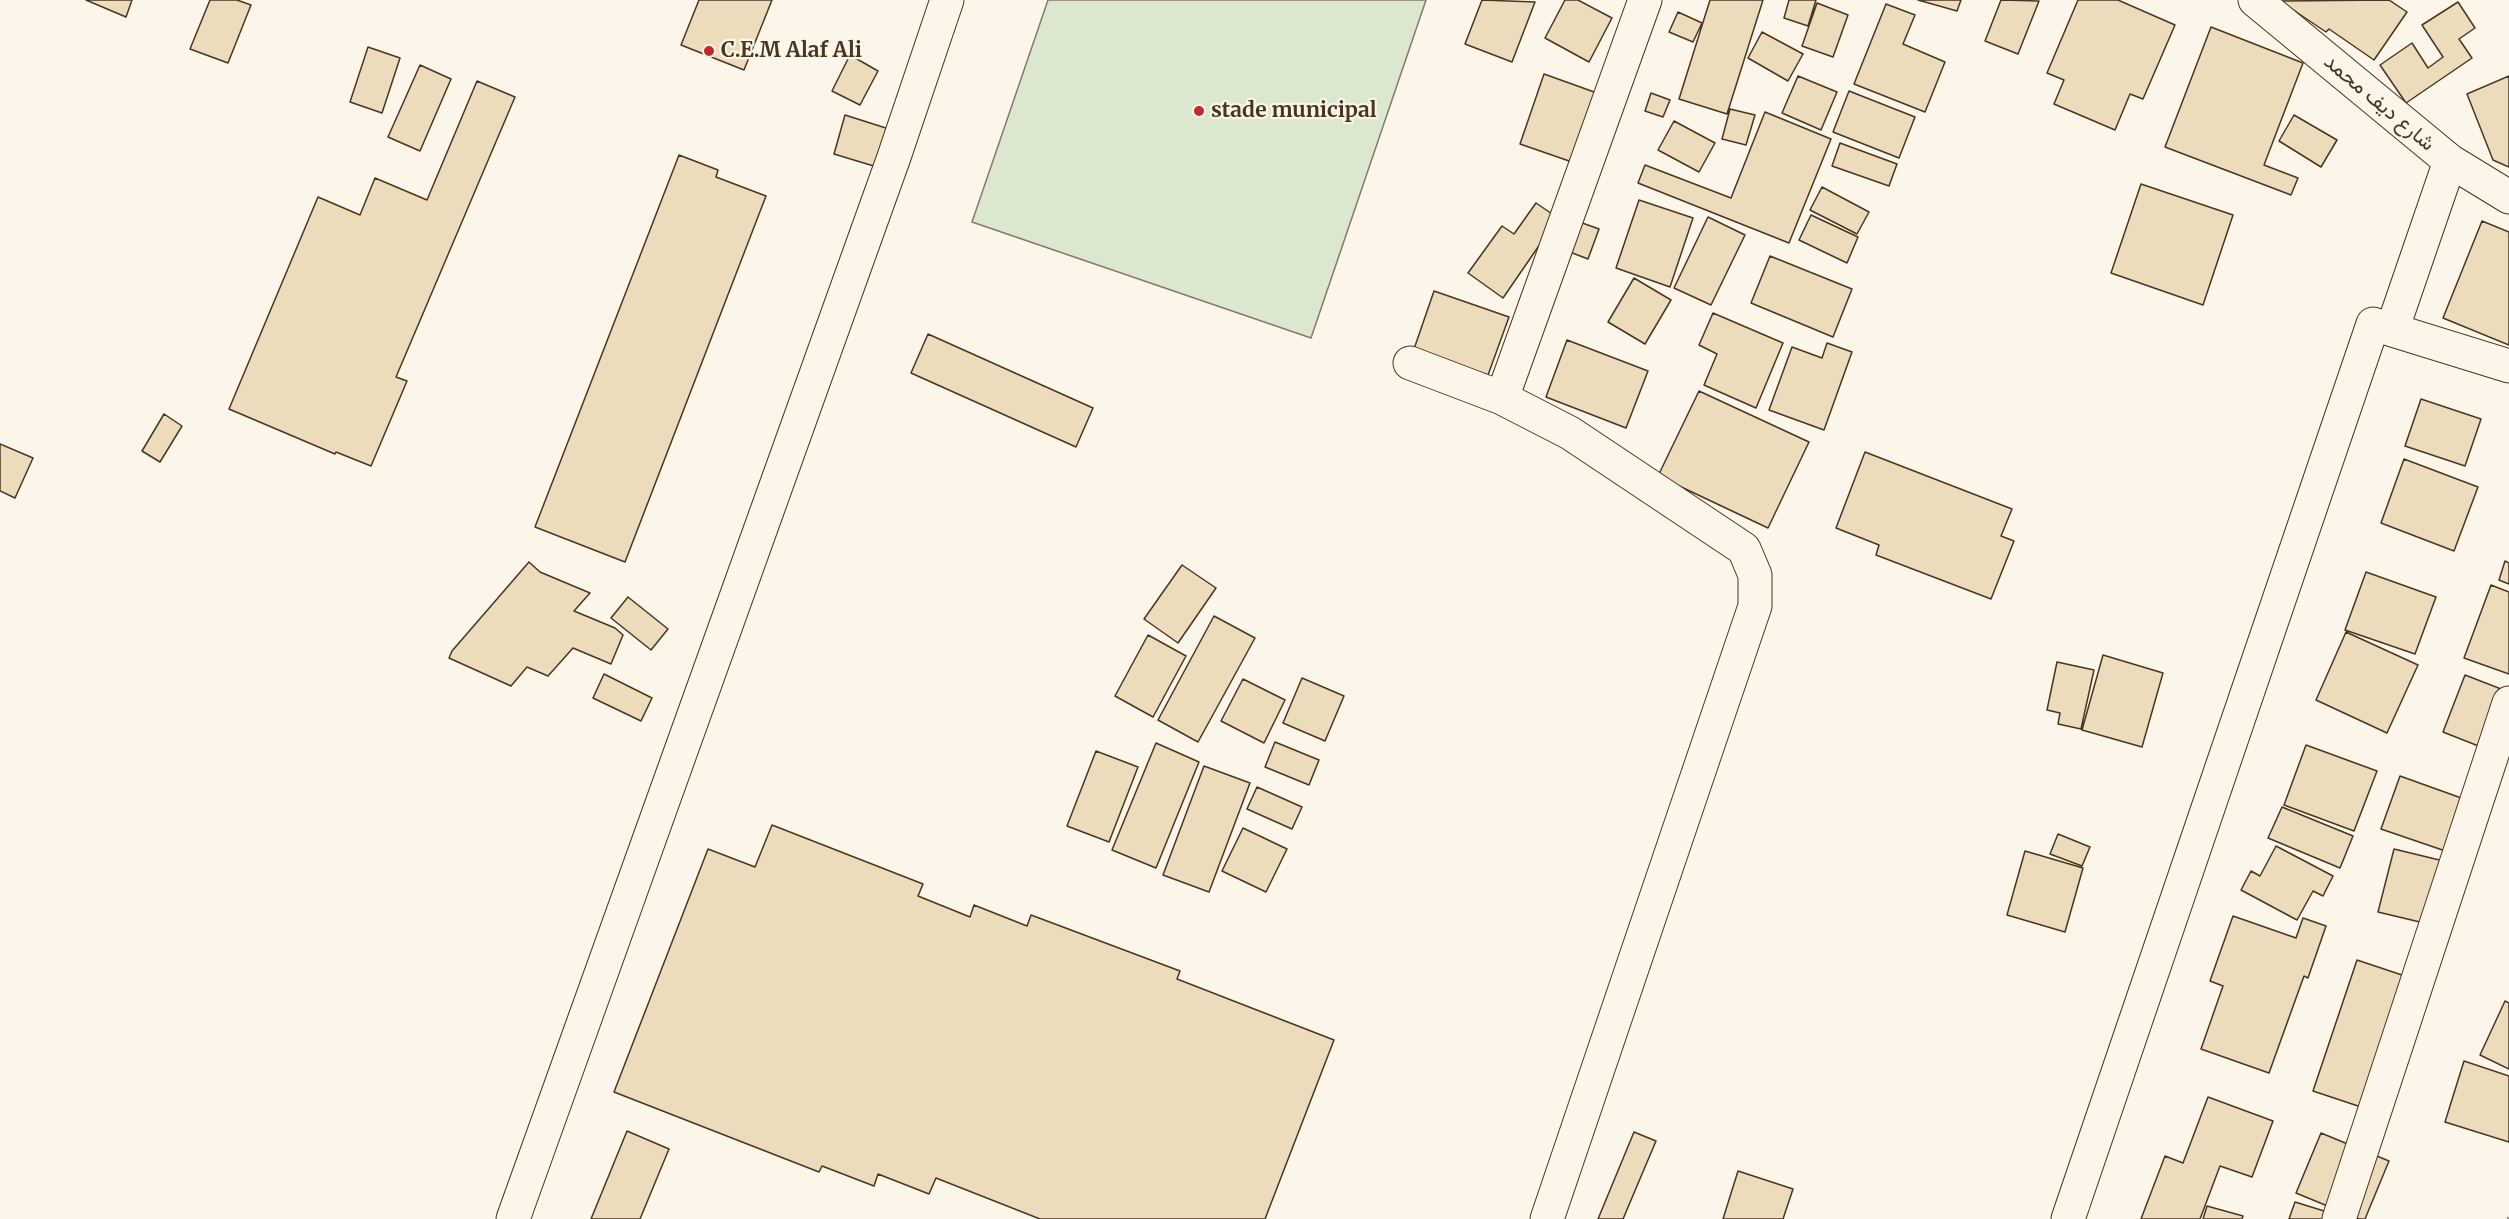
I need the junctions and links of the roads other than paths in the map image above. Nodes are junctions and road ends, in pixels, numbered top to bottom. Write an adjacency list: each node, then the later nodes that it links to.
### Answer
1 (947, 0): 11 (street)
2 (1645, 0): 9 (street)
3 (2255, 0): 4 (street, شارع ديف محمد)
4 (2450, 161): 5 (street, شارع ديف محمد); 6 (street)
5 (2509, 196)
6 (2392, 330): 8 (street); 13 (street)
7 (1410, 363): 9 (street)
8 (2509, 366)
9 (1503, 398): 12 (street)
10 (2509, 703): 14 (street)
11 (513, 1219)
12 (1547, 1219)
13 (2068, 1219)
14 (2339, 1219)

